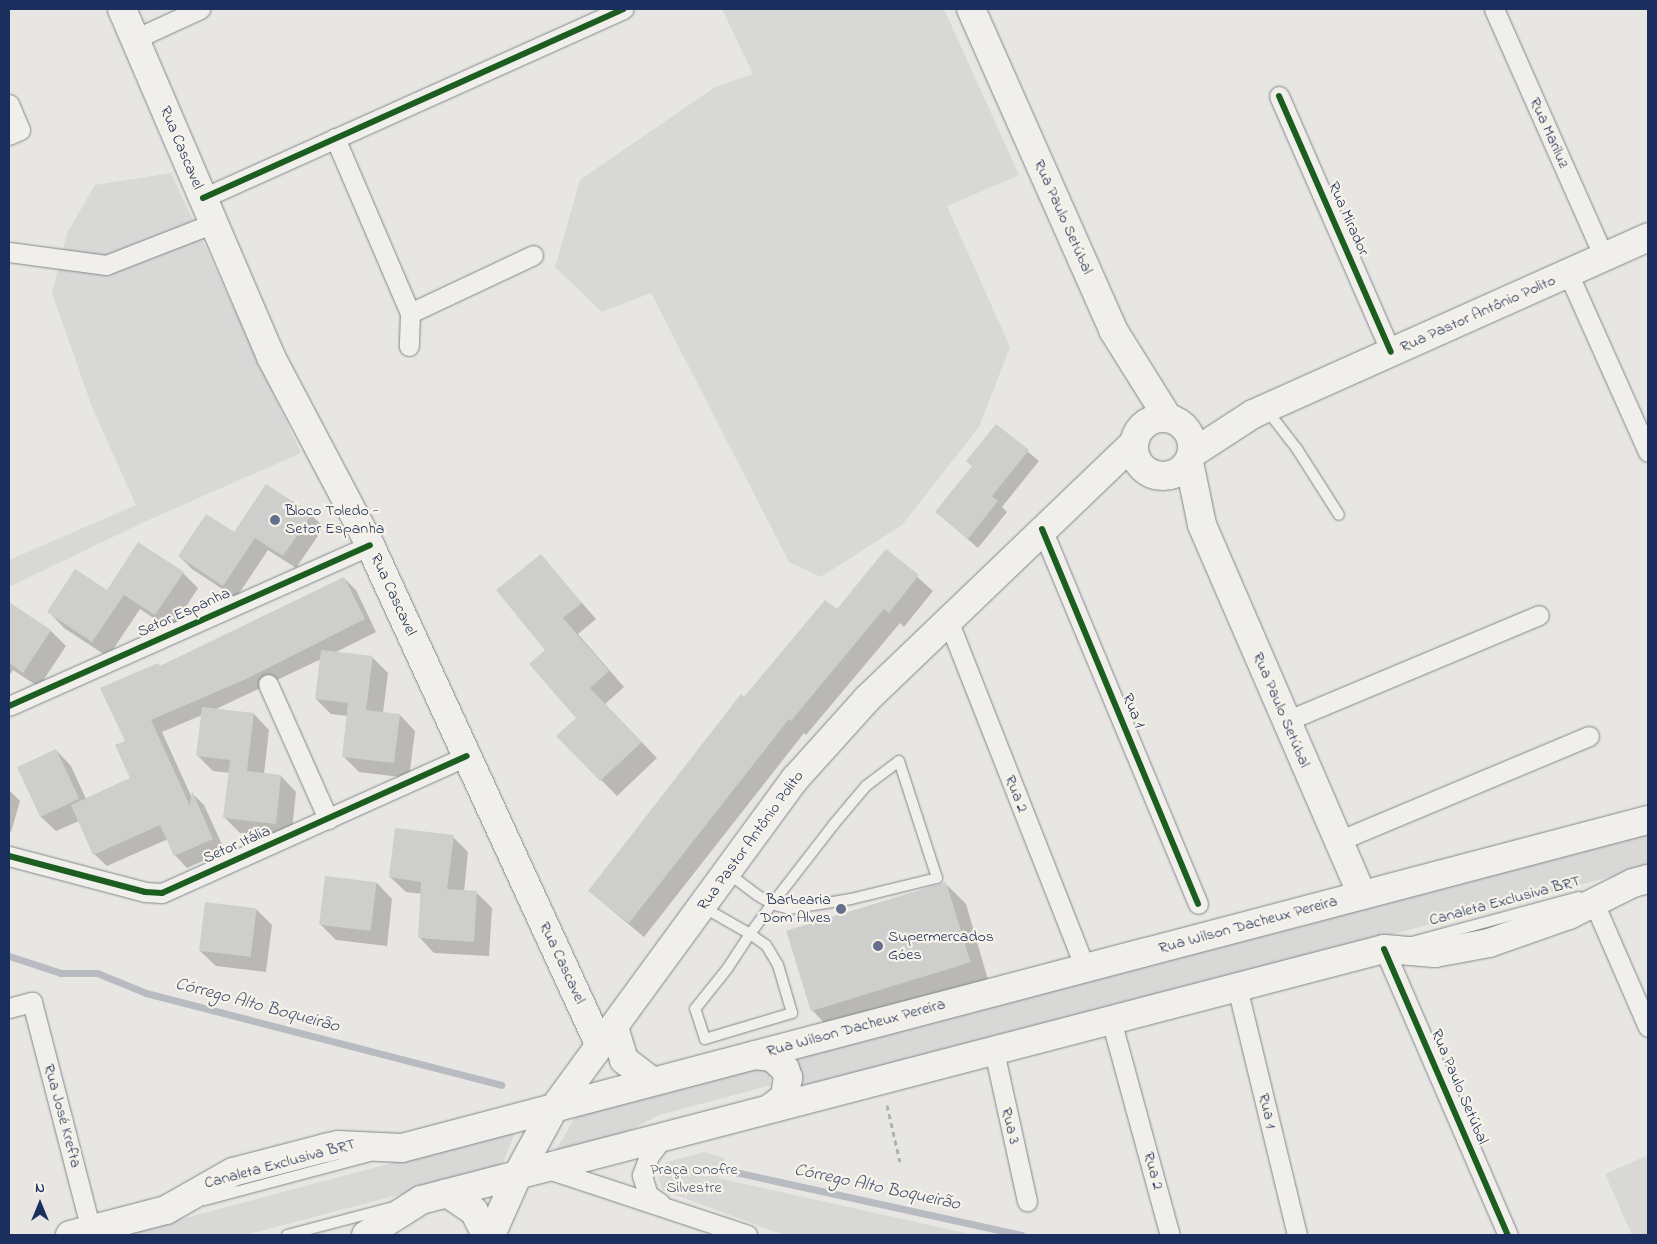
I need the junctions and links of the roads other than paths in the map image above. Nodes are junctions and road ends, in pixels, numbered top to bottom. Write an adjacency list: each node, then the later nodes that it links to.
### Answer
1 (122, 9): 6 (main road, Rua Cascavel)
2 (200, 9): 6 (street)
3 (622, 9): 10 (street)
4 (971, 9): 22 (main road, Rua Paulo Setúbal)
5 (1494, 9): 16 (street, Rua Mariluz)
6 (135, 39): 11 (main road, Rua Cascavel)
7 (1279, 96): 20 (street, Rua Mirador)
8 (9, 104): 9 (street)
9 (9, 134)
10 (335, 138): 11 (street); 18 (street)
11 (203, 198): 12 (main road, Rua Cascavel)
12 (214, 223): 14 (street); 31 (main road, Rua Cascavel)
13 (1648, 237): 16 (main road, Rua Pastor Antônio Polito)
14 (9, 252)
15 (534, 255): 18 (street)
16 (1604, 257): 17 (main road, Rua Pastor Antônio Polito)
17 (1568, 273): 20 (main road, Rua Pastor Antônio Polito); 24 (street)
18 (410, 313): 19 (street)
19 (409, 346)
20 (1392, 352): 21 (main road, Rua Pastor Antônio Polito)
21 (1259, 412): 22 (main road, Rua Pastor Antônio Polito); 25 (main road, Rua Pastor Antônio Polito); 28 (lane)
22 (1174, 421): 23 (main road); 25 (main road)
23 (1134, 443): 26 (main road); 27 (main road, Rua Pastor Antônio Polito)
24 (1648, 452)
25 (1191, 457): 26 (main road); 29 (main road, Rua Paulo Setúbal)
26 (1159, 476): 27 (main road, Rua Pastor Antônio Polito); 29 (main road, Rua Paulo Setúbal)
27 (1078, 499): 30 (main road, Rua Pastor Antônio Polito)
28 (1339, 515)
29 (1202, 525): 36 (main road, Rua Paulo Setúbal)
30 (1042, 529): 33 (main road, Rua Pastor Antônio Polito); 48 (street, Rua 1)
31 (370, 545): 35 (street, Setor Espanha); 38 (main road, Rua Cascavel)
32 (1539, 615): 36 (street)
33 (948, 620): 43 (main road, Rua Pastor Antônio Polito); 52 (street, Rua 2)
34 (268, 684): 39 (street)
35 (9, 706)
36 (1286, 721): 41 (main road, Rua Paulo Setúbal)
37 (1589, 736): 41 (street)
38 (467, 756): 39 (street, Setor Itália); 57 (main road, Rua Cascavel)
39 (328, 819): 42 (street, Setor Itália)
40 (1648, 820): 45 (main road, Rua Wilson Dacheux Pereira)
41 (1338, 841): 45 (main road, Rua Paulo Setúbal)
42 (9, 856)
43 (727, 872): 47 (lane); 49 (main road, Rua Pastor Antônio Polito)
44 (1641, 881): 46 (main road); 51 (lane, Canaleta Exclusiva BRT)
45 (1362, 895): 52 (main road, Rua Wilson Dacheux Pereira)
46 (1594, 903): 51 (main road); 56 (street)
47 (772, 904): 47 (lane); 50 (lane)
48 (1198, 904)
49 (702, 906): 50 (lane); 57 (main road, Rua Pastor Antônio Polito)
50 (750, 934): 50 (lane)
51 (1384, 949): 53 (main road); 77 (street, Rua Paulo Setúbal)
52 (1084, 968): 59 (main road, Rua Wilson Dacheux Pereira)
53 (1238, 987): 55 (main road); 76 (street, Rua 1)
54 (9, 1008): 69 (street, Rua José Krefta)
55 (1111, 1020): 58 (main road); 75 (street, Rua 2)
56 (1648, 1027)
57 (607, 1036): 60 (main road, Rua Cascavel); 61 (main road, Rua Pastor Antônio Polito)
58 (994, 1051): 62 (main road); 67 (street, Rua 3)
59 (755, 1055): 60 (main road, Rua Wilson Dacheux Pereira); 62 (main road)
60 (652, 1082): 61 (main road, Rua Wilson Dacheux Pereira)
61 (554, 1108): 65 (main road, Rua Pastor Antônio Polito); 69 (main road, Rua Wilson Dacheux Pereira)
62 (769, 1109): 63 (main road)
63 (664, 1136): 64 (main road); 68 (street)
64 (544, 1168): 65 (main road); 68 (street)
65 (518, 1174): 66 (main road); 73 (main road, Rua Pastor Antônio Polito)
66 (434, 1196): 70 (lane); 71 (main road); 72 (main road)
67 (1027, 1201)
68 (666, 1207): 74 (street)
69 (80, 1232)
70 (287, 1235)
71 (366, 1235)
72 (486, 1235)
73 (491, 1235)
74 (747, 1235)
75 (1170, 1235)
76 (1296, 1235)
77 (1508, 1235)

